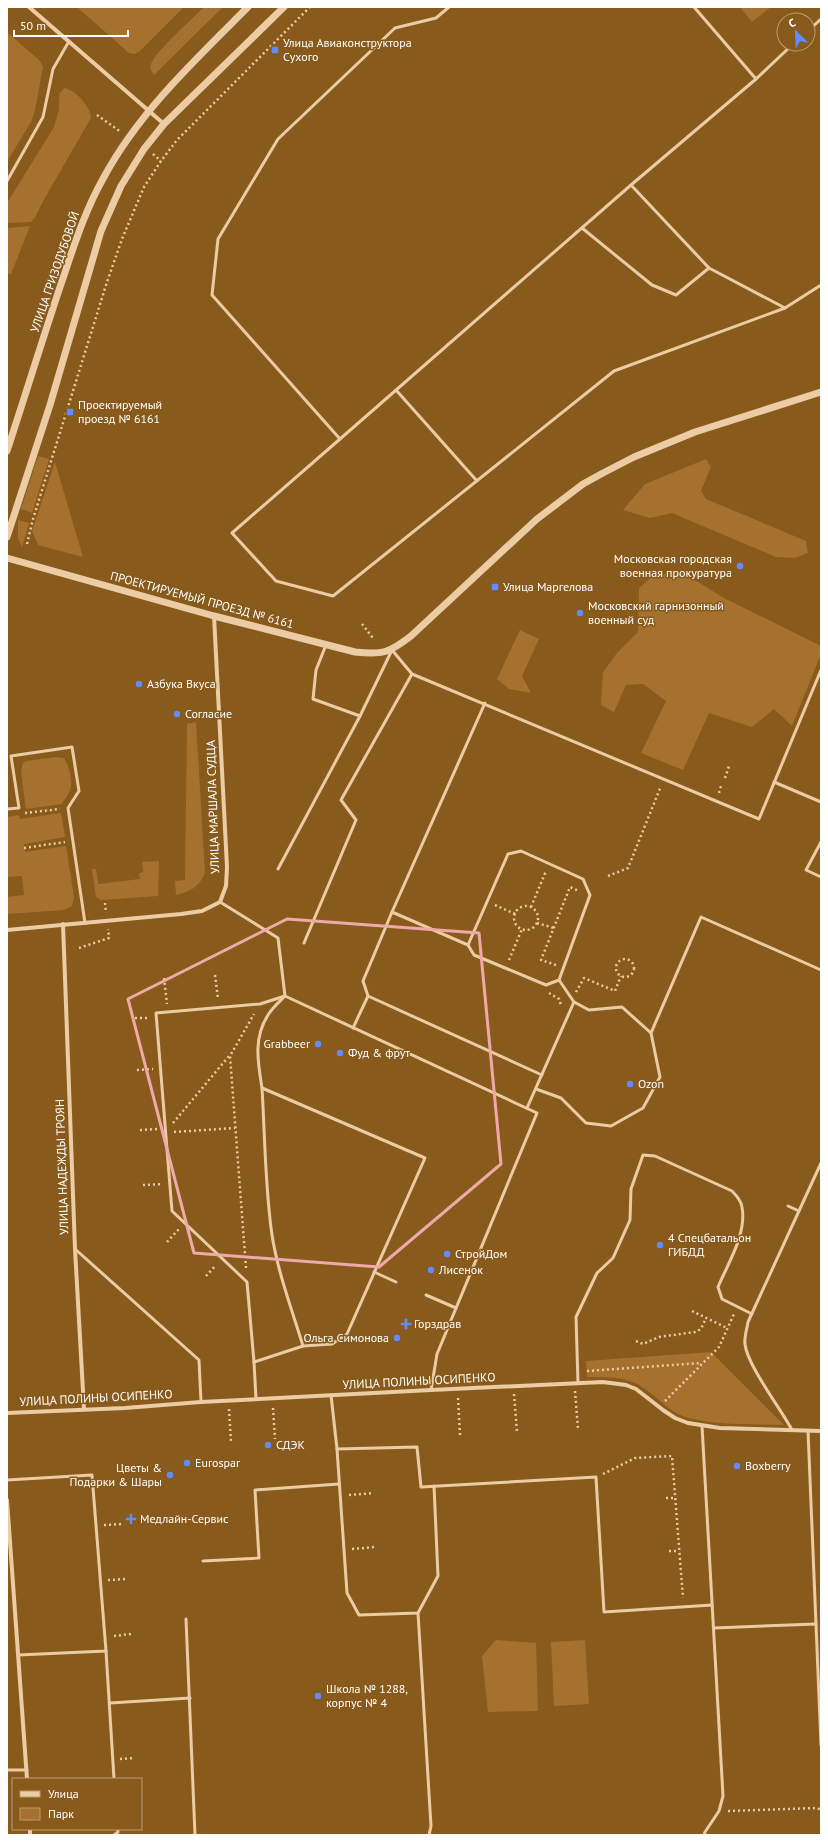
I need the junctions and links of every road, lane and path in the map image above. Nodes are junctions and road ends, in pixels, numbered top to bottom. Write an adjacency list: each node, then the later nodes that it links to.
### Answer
1 (29, 7): 7 (street)
2 (248, 7): 10 (street)
3 (284, 7): 11 (street)
4 (310, 7): 24 (path)
5 (449, 7): 20 (lane)
6 (694, 7): 9 (lane)
7 (68, 43): 10 (street); 12 (lane)
8 (785, 52): 9 (lane)
9 (756, 79): 13 (lane)
10 (149, 112): 11 (street); 21 (street, УЛИЦА ГРИЗОДУБОВОЙ)
11 (164, 124): 23 (street)
12 (7, 181)
13 (631, 185): 14 (lane); 15 (lane)
14 (582, 228): 15 (lane); 18 (lane)
15 (709, 268): 17 (lane)
16 (821, 284): 17 (lane)
17 (785, 308): 22 (lane)
18 (396, 390): 20 (lane); 22 (lane)
19 (821, 392): 30 (street)
20 (340, 439): 22 (lane)
21 (7, 451)
22 (477, 480)
23 (7, 537)
24 (27, 544)
25 (7, 558): 26 (street, ПРОЕКТИРУЕМЫЙ ПРОЕЗД № 6161)
26 (214, 616): 29 (street, ПРОЕКТИРУЕМЫЙ ПРОЕЗД № 6161); 52 (street, УЛИЦА МАРШАЛА СУДЦА)
27 (362, 624): 28 (path)
28 (373, 638)
29 (326, 644): 30 (street, ПРОЕКТИРУЕМЫЙ ПРОЕЗД № 6161); 34 (lane)
30 (392, 650): 32 (lane); 34 (lane)
31 (821, 670): 38 (lane)
32 (412, 674): 33 (lane); 62 (lane)
33 (486, 703): 37 (lane); 54 (lane)
34 (360, 716): 47 (lane)
35 (728, 766): 36 (path)
36 (724, 778)
37 (663, 779): 38 (lane); 48 (path)
38 (774, 782): 39 (lane)
39 (821, 802)
40 (19, 808): 41 (path); 41 (lane); 42 (lane)
41 (68, 808): 43 (lane)
42 (7, 809)
43 (73, 841): 45 (path); 56 (lane)
44 (821, 842): 49 (lane)
45 (24, 848)
46 (549, 864): 50 (lane); 51 (lane); 53 (path)
47 (278, 869)
48 (608, 876)
49 (821, 877)
50 (590, 895): 59 (path); 65 (lane)
51 (487, 901): 55 (path); 63 (lane)
52 (220, 902): 56 (street); 72 (lane)
53 (531, 907): 55 (path); 57 (path)
54 (392, 912): 63 (lane); 73 (lane)
55 (515, 914): 60 (path)
56 (85, 923): 58 (street)
57 (538, 923): 59 (path); 60 (path)
58 (63, 924): 61 (street); 102 (street, УЛИЦА НАДЕЖДЫ ТРОЯН)
59 (554, 928): 65 (path)
60 (522, 929): 64 (path)
61 (7, 930)
62 (304, 943)
63 (468, 945): 64 (lane)
64 (506, 968): 71 (lane)
65 (564, 968): 70 (lane)
66 (821, 970): 84 (lane)
67 (215, 975): 78 (path)
68 (621, 976): 68 (path); 74 (path)
69 (164, 978): 80 (path)
70 (559, 980): 71 (lane); 74 (lane)
71 (546, 985): 75 (path)
72 (285, 996): 77 (lane); 83 (lane); 89 (lane)
73 (368, 996): 83 (lane); 88 (lane)
74 (570, 996): 75 (path); 76 (lane)
75 (560, 1001): 79 (path)
76 (574, 1002): 84 (lane); 88 (lane)
77 (260, 1004): 78 (lane); 85 (path)
78 (219, 1008): 80 (lane)
79 (559, 1011)
80 (168, 1012): 82 (lane)
81 (135, 1018): 82 (path)
82 (156, 1018): 86 (lane)
83 (353, 1028): 91 (lane)
84 (651, 1033): 90 (lane)
85 (230, 1056): 92 (path); 94 (path)
86 (160, 1068): 87 (path); 94 (lane)
87 (137, 1070)
88 (542, 1075): 90 (lane)
89 (262, 1088): 104 (lane); 116 (lane)
90 (536, 1089): 91 (lane)
91 (527, 1108): 110 (lane)
92 (235, 1128): 94 (path); 106 (path)
93 (140, 1130): 94 (path)
94 (165, 1131): 96 (lane)
95 (821, 1163): 99 (lane)
96 (170, 1184): 97 (path); 100 (lane)
97 (143, 1185)
98 (788, 1206): 99 (lane)
99 (799, 1211): 112 (lane)
100 (185, 1223): 101 (path); 103 (lane)
101 (167, 1242)
102 (75, 1249): 128 (lane); 130 (street, УЛИЦА НАДЕЖДЫ ТРОЯН)
103 (222, 1258): 105 (path); 106 (lane)
104 (374, 1272): 107 (lane); 116 (lane)
105 (206, 1276)
106 (247, 1282): 117 (lane)
107 (396, 1282)
108 (426, 1295): 110 (lane)
109 (738, 1306): 112 (lane); 114 (path); 119 (lane)
110 (456, 1308): 123 (lane)
111 (692, 1311): 113 (path)
112 (752, 1314): 134 (lane)
113 (706, 1318): 114 (path); 115 (path)
114 (727, 1328): 118 (path)
115 (636, 1341)
116 (303, 1346): 117 (lane)
117 (254, 1362): 126 (lane)
118 (702, 1363): 119 (path); 129 (path)
119 (578, 1371): 120 (lane)
120 (576, 1383): 121 (street, УЛИЦА ПОЛИНЫ ОСИПЕНКО); 129 (street, УЛИЦА ПОЛИНЫ ОСИПЕНКО); 133 (path)
121 (513, 1386): 122 (street, УЛИЦА ПОЛИНЫ ОСИПЕНКО); 137 (path)
122 (457, 1389): 123 (street, УЛИЦА ПОЛИНЫ ОСИПЕНКО); 138 (path)
123 (430, 1390): 124 (street, УЛИЦА ПОЛИНЫ ОСИПЕНКО)
124 (332, 1395): 125 (street, УЛИЦА ПОЛИНЫ ОСИПЕНКО); 141 (lane)
125 (273, 1398): 126 (street, УЛИЦА ПОЛИНЫ ОСИПЕНКО); 139 (path)
126 (256, 1399): 127 (street, УЛИЦА ПОЛИНЫ ОСИПЕНКО)
127 (229, 1401): 128 (street, УЛИЦА ПОЛИНЫ ОСИПЕНКО); 140 (path)
128 (201, 1402): 130 (street, УЛИЦА ПОЛИНЫ ОСИПЕНКО)
129 (659, 1407): 132 (street, УЛИЦА ПОЛИНЫ ОСИПЕНКО)
130 (84, 1409): 131 (street, УЛИЦА ПОЛИНЫ ОСИПЕНКО)
131 (7, 1413)
132 (702, 1426): 134 (street, УЛИЦА ПОЛИНЫ ОСИПЕНКО); 160 (lane)
133 (578, 1428)
134 (792, 1430): 135 (street, УЛИЦА ПОЛИНЫ ОСИПЕНКО)
135 (808, 1431): 136 (street, УЛИЦА ПОЛИНЫ ОСИПЕНКО); 164 (lane)
136 (821, 1431)
137 (517, 1432)
138 (460, 1435)
139 (275, 1439)
140 (231, 1442)
141 (337, 1449): 144 (lane); 145 (lane)
142 (596, 1477): 145 (lane); 149 (path); 161 (lane)
143 (7, 1480): 152 (lane)
144 (339, 1484): 147 (lane); 157 (lane)
145 (434, 1486): 162 (lane)
146 (374, 1493): 147 (path)
147 (340, 1495): 154 (lane)
148 (666, 1498): 149 (path)
149 (675, 1498): 156 (path)
150 (7, 1500): 169 (street)
151 (123, 1524): 152 (path)
152 (96, 1525): 159 (lane)
153 (375, 1547): 154 (path)
154 (344, 1549): 162 (lane)
155 (669, 1551): 156 (path)
156 (679, 1551): 161 (path)
157 (204, 1561)
158 (127, 1579): 159 (path)
159 (101, 1581): 167 (lane)
160 (712, 1605): 161 (lane); 165 (lane)
161 (684, 1607)
162 (418, 1613): 182 (lane)
163 (186, 1619): 170 (lane)
164 (816, 1624): 165 (lane); 172 (lane)
165 (714, 1628): 180 (lane)
166 (131, 1634): 167 (path)
167 (105, 1637): 168 (lane)
168 (106, 1651): 169 (lane); 171 (lane)
169 (18, 1655): 176 (street)
170 (190, 1698): 171 (lane); 181 (lane)
171 (110, 1703): 174 (lane)
172 (821, 1745)
173 (134, 1758): 174 (path)
174 (113, 1760): 178 (lane)
175 (7, 1770): 176 (lane)
176 (27, 1770): 177 (street)
177 (28, 1778)
178 (114, 1778)
179 (821, 1810): 180 (path)
180 (719, 1811): 183 (lane)
181 (195, 1835)
182 (429, 1835)
183 (704, 1835)

